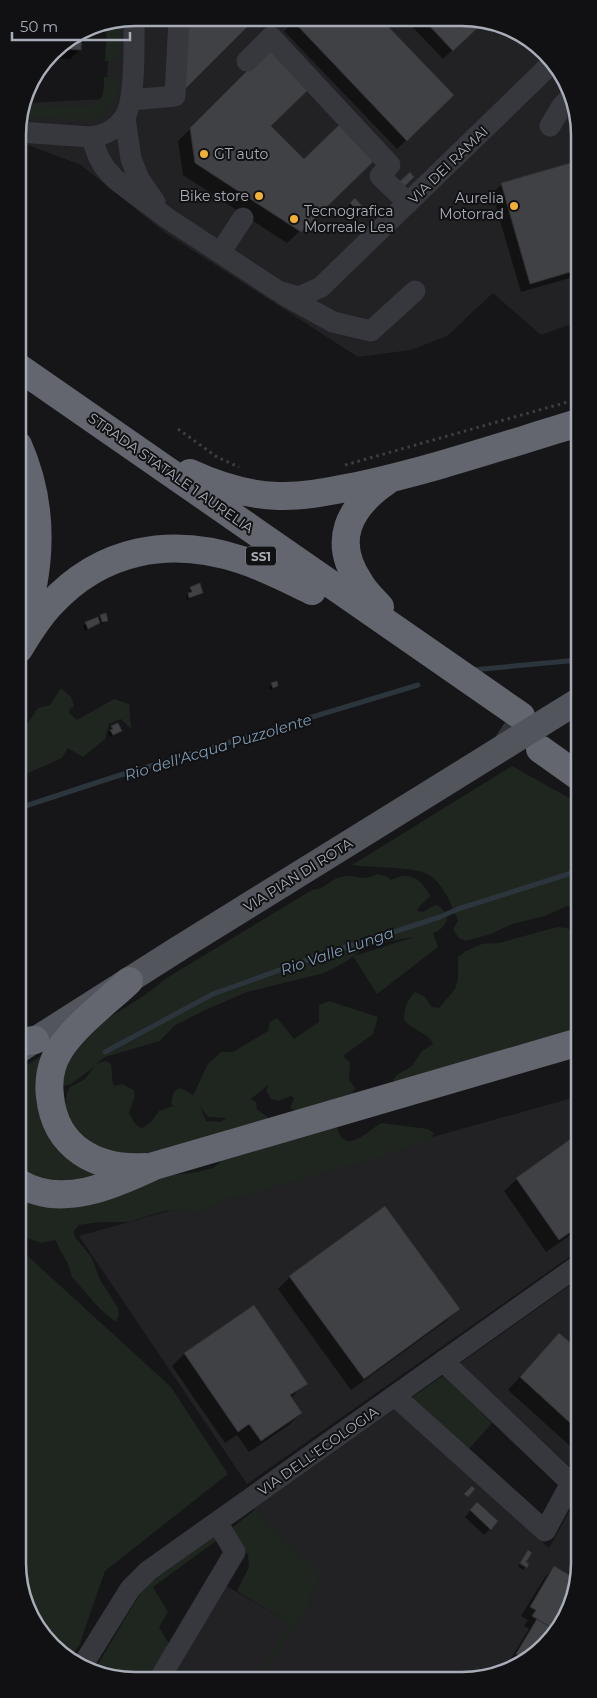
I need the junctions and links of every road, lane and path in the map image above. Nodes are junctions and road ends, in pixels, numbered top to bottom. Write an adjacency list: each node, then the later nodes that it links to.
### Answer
1 (133, 26): 6 (street, VIA DEI RAMAI)
2 (179, 26): 6 (street)
3 (247, 61): 10 (street)
4 (547, 68): 10 (street, VIA DEI RAMAI)
5 (566, 102): 7 (street)
6 (128, 109): 9 (street); 11 (street, VIA DEI RAMAI)
7 (550, 126)
8 (26, 133): 9 (street)
9 (91, 137): 11 (street, VIA DEI RAMAI)
10 (408, 203): 14 (street, VIA DEI RAMAI)
11 (167, 218): 13 (street, VIA DEI RAMAI)
12 (243, 218): 13 (street)
13 (220, 253): 14 (street, VIA DEI RAMAI)
14 (278, 291): 15 (street)
15 (415, 291)
16 (26, 372): 19 (highway, STRADA STATALE 1 AURELIA / SS1)
17 (26, 394): 26 (highway, STRADA STATALE 1 AURELIA / SS1)
18 (571, 400): 23 (path)
19 (101, 424): 25 (highway); 29 (highway, STRADA STATALE 1 AURELIA / SS1)
20 (571, 425): 25 (highway)
21 (178, 429): 24 (path)
22 (26, 466): 27 (highway)
23 (338, 466)
24 (240, 468)
25 (390, 479): 29 (highway)
26 (312, 591): 28 (highway); 29 (highway, STRADA STATALE 1 AURELIA / SS1)
27 (26, 615)
28 (26, 638)
29 (433, 654)
30 (571, 705): 33 (main road, VIA PIAN DI ROTA, bridge)
31 (571, 752): 32 (highway)
32 (571, 769)
33 (128, 981): 34 (main road, VIA PIAN DI ROTA); 36 (highway)
34 (26, 1043)
35 (571, 1044): 36 (highway)
36 (154, 1166): 37 (highway)
37 (26, 1186)
38 (571, 1271): 39 (street, VIA DELL'ECOLOGIA)
39 (443, 1361): 40 (street, VIA DELL'ECOLOGIA); 40 (street)
40 (396, 1396): 41 (street, VIA DELL'ECOLOGIA)
41 (217, 1522): 42 (street, VIA DELL'ECOLOGIA); 43 (street)
42 (86, 1660)
43 (164, 1672)

